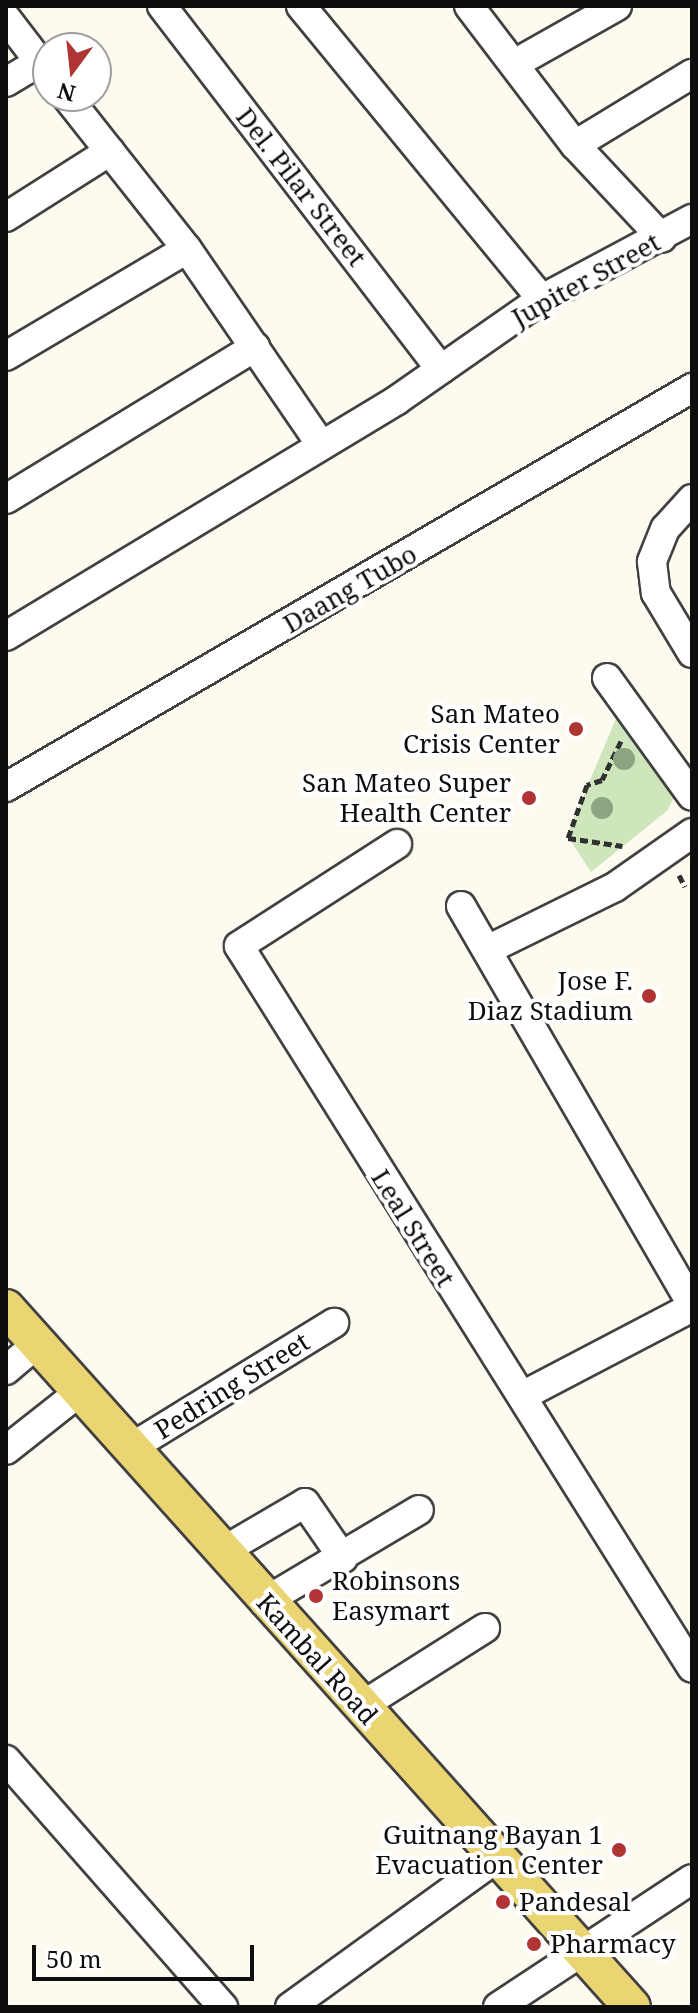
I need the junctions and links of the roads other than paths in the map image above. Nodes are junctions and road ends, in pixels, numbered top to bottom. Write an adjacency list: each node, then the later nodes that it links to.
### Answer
1 (162, 6): 21 (street, Del. Pilar Street)
2 (301, 6): 18 (street)
3 (469, 6): 7 (street)
4 (617, 6): 7 (street)
5 (6, 18): 6 (street)
6 (32, 52)
7 (516, 63): 12 (street)
8 (32, 72): 10 (street)
9 (692, 74): 12 (street)
10 (6, 82)
11 (79, 112): 13 (street)
12 (575, 145): 16 (street)
13 (110, 151): 14 (street); 17 (street)
14 (6, 217)
15 (692, 219): 16 (street, Jupiter Street)
16 (662, 238): 18 (street, Jupiter Street)
17 (187, 249): 19 (street); 20 (street)
18 (542, 299): 21 (street, Jupiter Street)
19 (255, 347): 23 (street); 24 (street)
20 (6, 356)
21 (441, 369): 23 (street, Jupiter Street)
22 (692, 388): 29 (street, Daang Tubo)
23 (321, 445): 26 (street, Jupiter Street)
24 (6, 499)
25 (692, 499): 27 (street)
26 (6, 636)
27 (692, 653)
28 (607, 678): 30 (street)
29 (6, 787)
30 (692, 796)
31 (692, 833): 34 (street)
32 (397, 844): 41 (street, Leal Street)
33 (461, 906): 34 (street)
34 (487, 950): 35 (street)
35 (692, 1305): 41 (street)
36 (6, 1308): 38 (main road, Kambal Road)
37 (334, 1323): 42 (street, Pedring Street)
38 (38, 1343): 39 (street); 40 (main road, Kambal Road)
39 (6, 1370)
40 (82, 1390): 42 (main road, Kambal Road); 43 (street)
41 (524, 1395): 49 (street, Leal Street)
42 (129, 1449): 45 (main road, Kambal Road)
43 (6, 1450)
44 (419, 1510): 46 (street)
45 (223, 1551): 46 (street); 47 (main road, Kambal Road)
46 (343, 1558): 47 (street)
47 (264, 1602): 50 (main road, Kambal Road)
48 (485, 1628): 50 (street)
49 (692, 1668)
50 (360, 1707): 52 (main road, Kambal Road)
51 (6, 1760): 55 (street)
52 (499, 1856): 54 (main road, Kambal Road); 56 (street)
53 (692, 1879): 54 (street)
54 (581, 1949): 57 (street); 58 (main road, Kambal Road)
55 (223, 2007)
56 (290, 2007)
57 (498, 2007)
58 (632, 2007)

